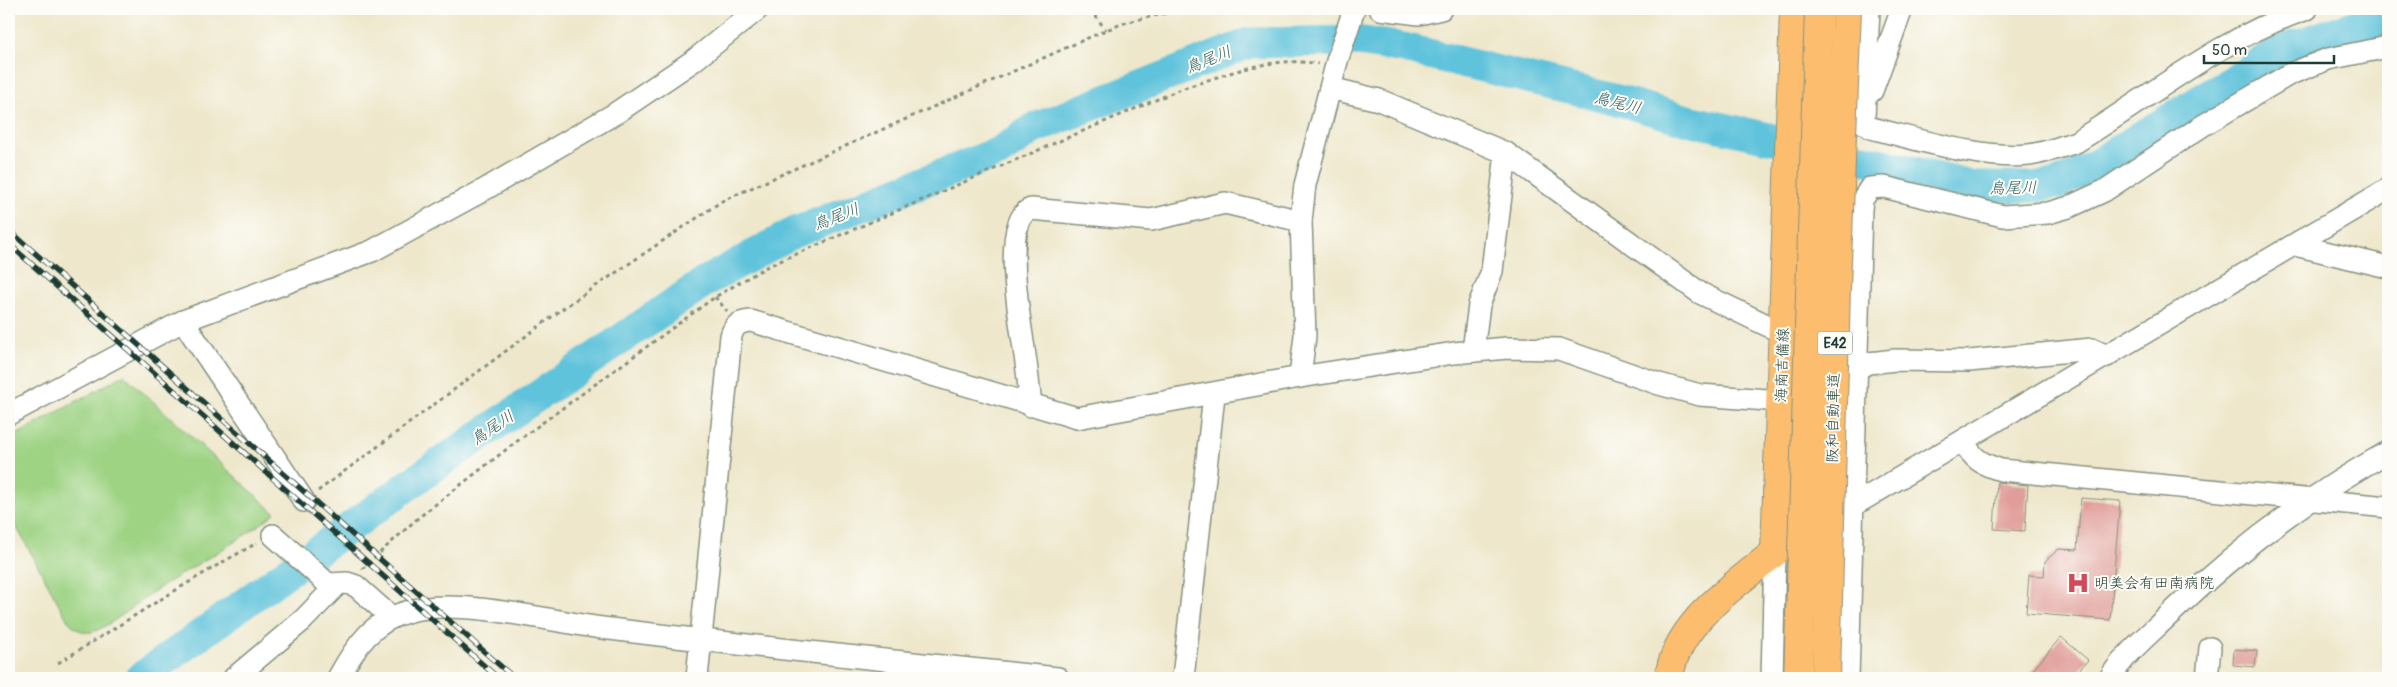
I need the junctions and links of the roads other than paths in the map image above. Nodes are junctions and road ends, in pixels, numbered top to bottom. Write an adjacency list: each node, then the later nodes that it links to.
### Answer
1 (758, 9): 19 (street)
2 (1380, 9): 3 (street)
3 (1441, 9)
4 (1794, 9): 20 (main road, 海南吉備線)
5 (1819, 9): 49 (main road, 阪和自動車道 / E42, bridge)
6 (1847, 9): 50 (main road, 阪和自動車道 / E42, bridge)
7 (1869, 9): 13 (street)
8 (1902, 9): 13 (street)
9 (2307, 9): 13 (street)
10 (1353, 10): 12 (street)
11 (2388, 47): 23 (street)
12 (1330, 88): 14 (street); 16 (street)
13 (1864, 101)
14 (1506, 153): 20 (street); 21 (street)
15 (2388, 189): 17 (street)
16 (1302, 221): 25 (street); 28 (street)
17 (2295, 245): 18 (street); 22 (street)
18 (2388, 267)
19 (183, 321): 29 (street); 33 (street)
20 (1783, 333): 24 (main road, 海南吉備線)
21 (1473, 351): 25 (street); 27 (street)
22 (2107, 356): 23 (street); 30 (street)
23 (1856, 367): 24 (street); 34 (street)
24 (1781, 370): 27 (main road, 海南吉備線)
25 (1300, 377): 26 (street)
26 (1214, 394): 28 (street); 46 (street)
27 (1781, 401): 37 (main road, 海南吉備線)
28 (1031, 406): 40 (street)
29 (9, 414)
30 (1963, 441): 32 (street); 34 (street)
31 (2388, 452): 32 (street)
32 (2309, 499): 35 (street); 52 (street)
33 (304, 501)
34 (1852, 506): 37 (street); 51 (street)
35 (2388, 507)
36 (272, 535): 38 (street)
37 (1775, 552): 47 (main road); 48 (street)
38 (343, 583): 39 (street); 42 (street)
39 (391, 618): 40 (street); 43 (street)
40 (702, 639): 44 (street); 45 (street)
41 (2210, 648): 53 (street)
42 (234, 678)
43 (338, 678)
44 (697, 678)
45 (1058, 678)
46 (1183, 678)
47 (1669, 678)
48 (1772, 678)
49 (1798, 678)
50 (1826, 678)
51 (1848, 678)
52 (2110, 678)
53 (2207, 678)

